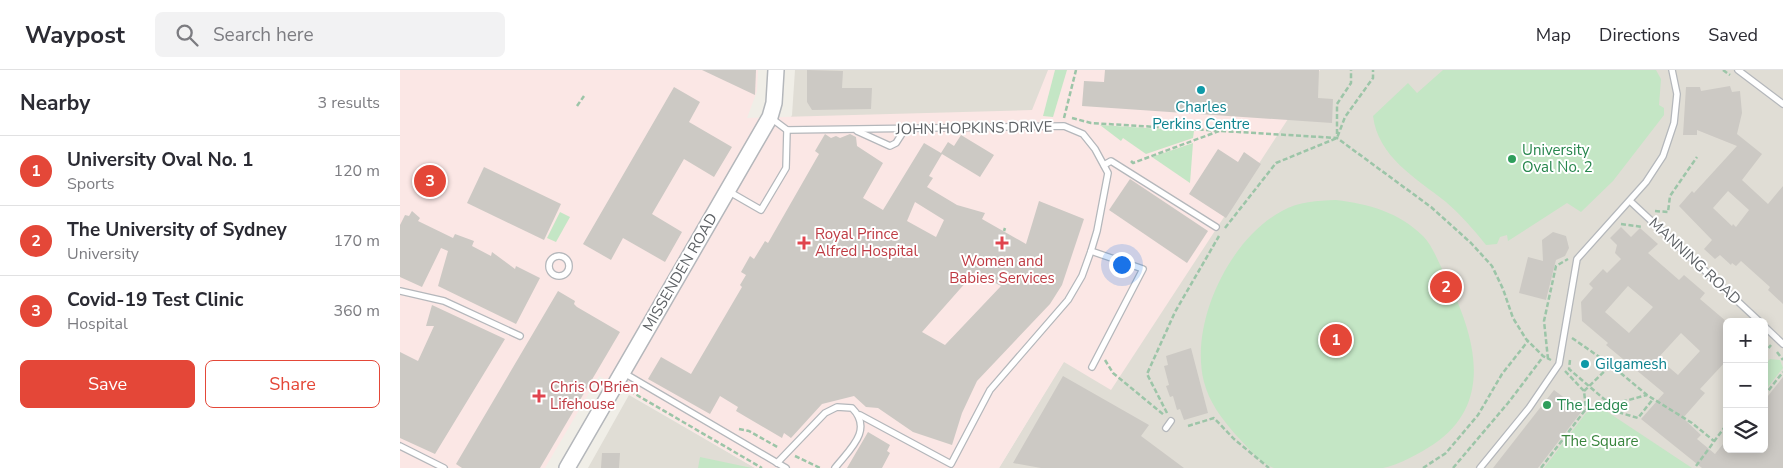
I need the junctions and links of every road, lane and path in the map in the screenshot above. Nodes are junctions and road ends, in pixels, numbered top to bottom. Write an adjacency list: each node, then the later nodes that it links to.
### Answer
1 (776, 70): 10 (street, MISSENDEN ROAD)
2 (1076, 70): 14 (path)
3 (1351, 70): 15 (path)
4 (1373, 70): 15 (path)
5 (1672, 70): 20 (lane)
6 (1738, 70): 8 (lane)
7 (584, 96): 9 (path)
8 (1783, 104)
9 (577, 106)
10 (770, 117): 12 (lane); 19 (street, MISSENDEN ROAD)
11 (905, 129): 13 (lane, JOHN HOPKINS DRIVE); 13 (lane); 18 (lane, JOHN HOPKINS DRIVE)
12 (787, 130): 13 (lane, JOHN HOPKINS DRIVE); 19 (lane)
13 (854, 130)
14 (1220, 130): 15 (path); 17 (path)
15 (1337, 138): 32 (path); 53 (path)
16 (1697, 157): 21 (path)
17 (1126, 159)
18 (1104, 165): 22 (lane); 25 (lane)
19 (728, 190): 41 (street, MISSENDEN ROAD)
20 (1630, 201): 27 (lane, MANNING ROAD); 29 (lane)
21 (1668, 210)
22 (1216, 227)
23 (1648, 227): 24 (path)
24 (1615, 229)
25 (1091, 251): 36 (lane); 52 (lane)
26 (400, 291): 31 (lane)
27 (1756, 318)
28 (1768, 330): 34 (lane)
29 (1564, 333): 38 (lane); 39 (path)
30 (1573, 334): 33 (path)
31 (520, 336)
32 (1528, 341): 37 (path); 67 (path)
33 (1572, 343)
34 (1783, 344)
35 (1571, 351): 43 (path)
36 (1100, 352): 40 (lane); 53 (path)
37 (1543, 356): 38 (path); 68 (path)
38 (1559, 364): 45 (path); 69 (lane)
39 (1611, 365): 43 (path); 47 (path)
40 (1092, 367)
41 (622, 372): 59 (lane); 62 (street, MISSENDEN ROAD)
42 (1783, 372): 46 (path)
43 (1590, 385): 45 (path); 49 (path)
44 (630, 391): 63 (path)
45 (1584, 391): 51 (path)
46 (1768, 391)
47 (1647, 395): 48 (path); 49 (path)
48 (1653, 399): 50 (path); 57 (path)
49 (1611, 405): 50 (path)
50 (1603, 407): 51 (path)
51 (1586, 409): 70 (path)
52 (860, 416): 59 (lane); 65 (lane)
53 (1171, 421): 55 (lane)
54 (1188, 426): 66 (path)
55 (1166, 428)
56 (1723, 429): 57 (path)
57 (1714, 441): 60 (path)
58 (400, 446): 61 (lane)
59 (777, 463): 64 (lane)
60 (1696, 466)
61 (444, 468)
62 (567, 468)
63 (762, 468)
64 (786, 468)
65 (835, 468)
66 (1269, 468)
67 (1423, 468)
68 (1452, 468)
69 (1480, 468)
70 (1541, 468)

